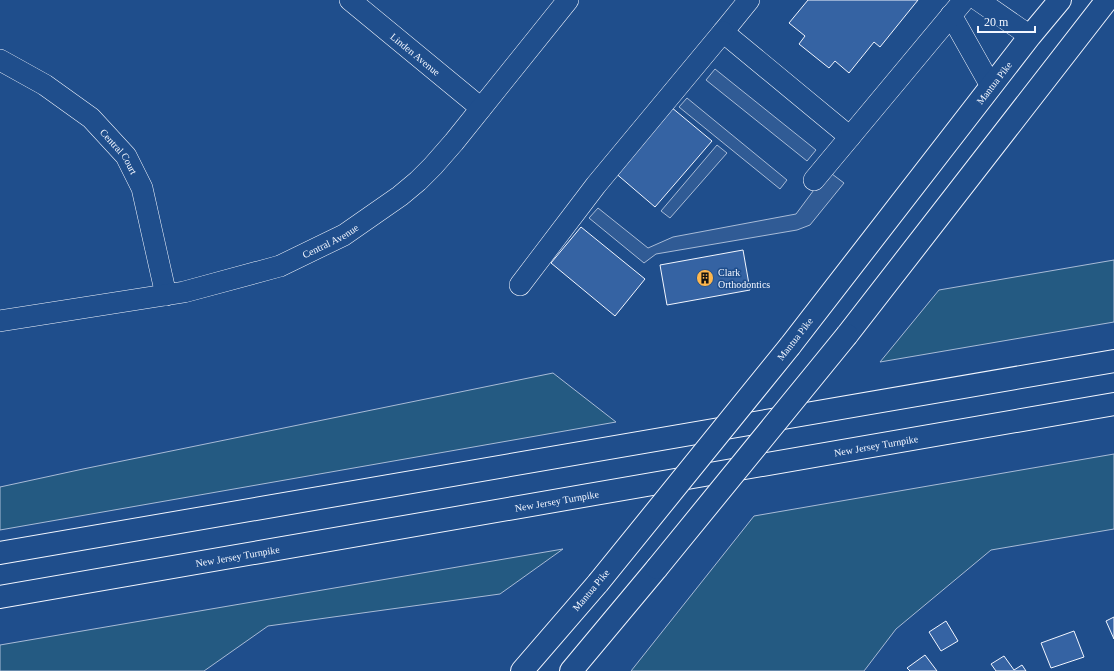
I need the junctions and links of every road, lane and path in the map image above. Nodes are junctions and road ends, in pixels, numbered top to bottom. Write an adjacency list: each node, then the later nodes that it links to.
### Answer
1 (350, 0): 12 (street, Linden Avenue)
2 (568, 0): 12 (street, Central Avenue)
3 (749, 0): 8 (street)
4 (978, 0): 9 (street)
5 (1060, 0): 9 (main road, Mantua Pike)
6 (1107, 0): 23 (main road, bridge)
7 (958, 8): 11 (street); 13 (street)
8 (723, 32): 13 (street); 15 (street)
9 (1030, 36): 11 (main road, Mantua Pike)
10 (0, 60): 16 (street, Central Court)
11 (991, 86): 22 (main road, Mantua Pike, bridge)
12 (481, 108): 16 (street, Central Avenue)
13 (850, 137): 14 (street)
14 (814, 180)
15 (520, 284)
16 (166, 295): 17 (street, Central Avenue)
17 (0, 321)
18 (1114, 361): 20 (main road)
19 (1114, 404): 21 (main road, New Jersey Turnpike)
20 (0, 553)
21 (0, 597)
22 (522, 671)
23 (571, 671)

